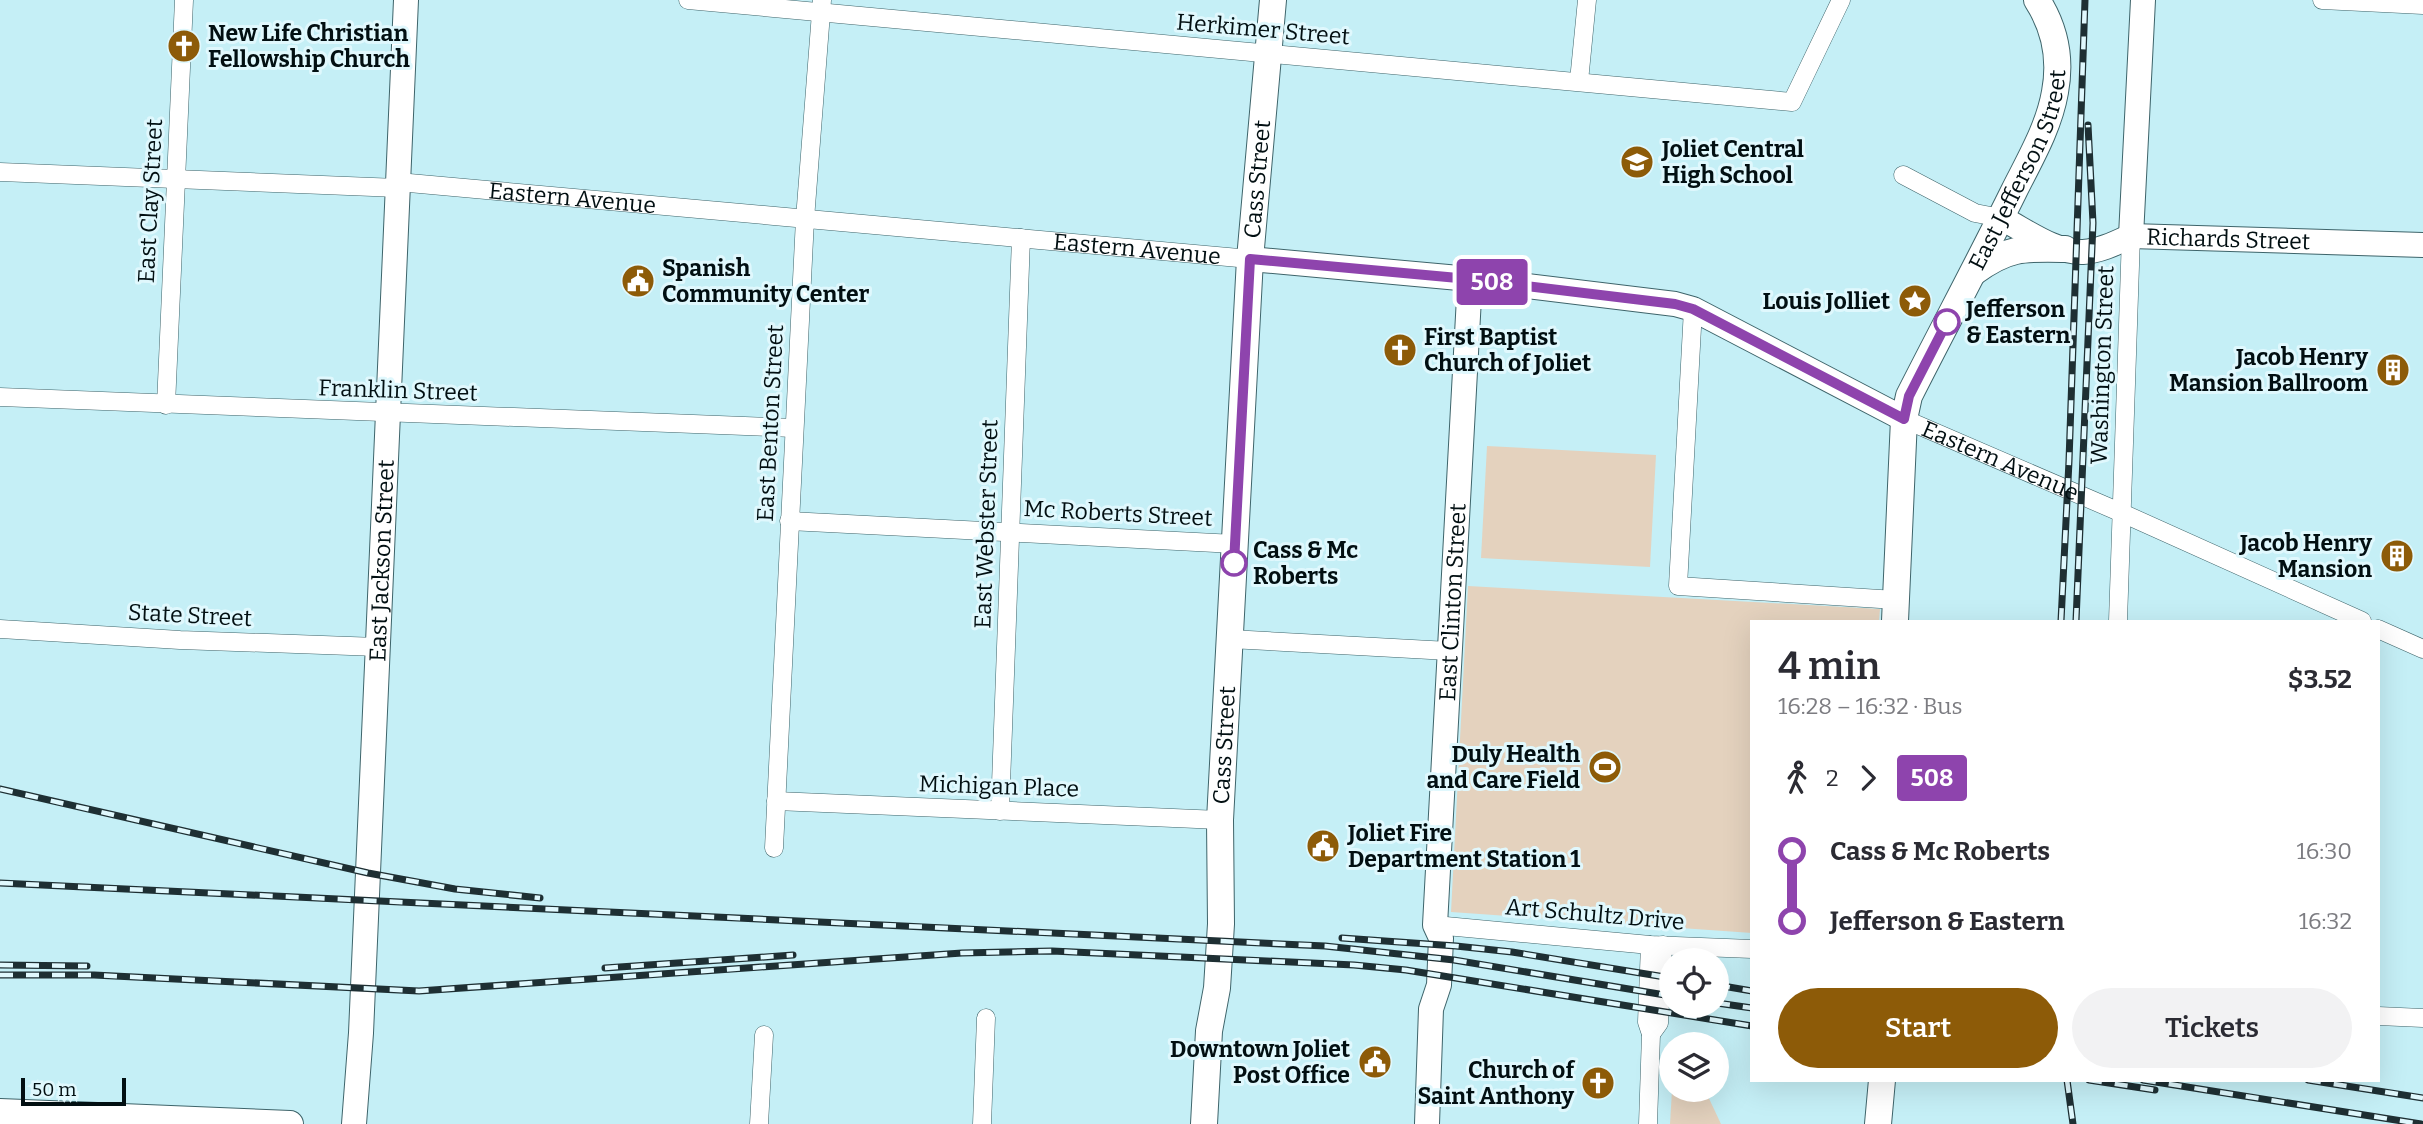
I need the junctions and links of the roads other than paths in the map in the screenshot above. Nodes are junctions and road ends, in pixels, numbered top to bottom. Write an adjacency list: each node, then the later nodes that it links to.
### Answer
1 (184, 0): 17 (street, East Clay Street)
2 (406, 0): 18 (street, East Jackson Street)
3 (688, 0): 11 (street, Herkimer Street)
4 (1273, 0): 13 (main road, Cass Street)
5 (1587, 0): 14 (street)
6 (1841, 0): 14 (street, Herkimer Street)
7 (2037, 0): 19 (main road, East Jefferson Street)
8 (2143, 0): 21 (street)
9 (2322, 0): 10 (street)
10 (2402, 2): 12 (street)
11 (821, 5): 13 (street, Herkimer Street); 20 (street, East Benton Street)
12 (2423, 5)
13 (1268, 55): 14 (street, Herkimer Street); 25 (main road, Cass Street)
14 (1578, 81)
15 (0, 173): 17 (street, Eastern Avenue)
16 (1903, 175): 19 (street)
17 (176, 179): 18 (street, Eastern Avenue); 30 (street, East Clay Street)
18 (398, 185): 20 (street, Eastern Avenue); 31 (street, East Jackson Street)
19 (2001, 218): 24 (street, Richards Street); 26 (main road, East Jefferson Street)
20 (805, 219): 22 (street, Eastern Avenue); 33 (street, East Benton Street)
21 (2131, 236): 23 (street, Richards Street); 24 (street, Richards Street); 34 (street, Washington Street)
22 (1021, 238): 25 (street, Eastern Avenue); 36 (street, East Webster Street)
23 (2423, 245)
24 (2065, 249): 26 (main road)
25 (1250, 259): 27 (street, Eastern Avenue); 37 (main road, Cass Street)
26 (1972, 273): 32 (main road, East Jefferson Street)
27 (1469, 279): 28 (street, Eastern Avenue); 46 (street, East Clinton Street)
28 (1693, 309): 32 (street, Eastern Avenue); 38 (street)
29 (0, 397): 30 (street, Franklin Street)
30 (166, 405): 31 (street, Franklin Street)
31 (388, 414): 33 (street, Franklin Street); 44 (street, East Jackson Street)
32 (1904, 419): 34 (street, Eastern Avenue); 38 (main road, East Jefferson Street)
33 (794, 428): 35 (street, East Benton Street)
34 (2122, 513): 39 (street, Washington Street); 40 (street, Eastern Avenue)
35 (789, 521): 36 (street, Mc Roberts Street); 47 (street, East Benton Street)
36 (1010, 531): 37 (street, Mc Roberts Street); 48 (street, East Webster Street)
37 (1235, 544): 43 (main road, Cass Street)
38 (1896, 610)
39 (2118, 620)
40 (2360, 620)
41 (0, 629): 44 (street, State Street)
42 (2380, 630): 45 (street)
43 (1230, 639): 46 (street); 49 (main road, Cass Street)
44 (378, 647): 63 (street, East Jackson Street)
45 (2423, 649)
46 (1449, 651): 51 (street, East Clinton Street)
47 (776, 801): 48 (street, Michigan Place); 50 (street, East Benton Street)
48 (1000, 811): 49 (street, Michigan Place)
49 (1220, 820): 66 (main road, Cass Street)
50 (774, 848)
51 (1435, 925): 52 (street, Art Schultz Drive); 67 (street, East Clinton Street)
52 (1657, 945): 53 (street, Art Schultz Drive); 68 (street)
53 (1750, 950)
54 (2380, 1016): 56 (street)
55 (986, 1018): 65 (street)
56 (2423, 1018)
57 (764, 1035): 64 (street)
58 (1867, 1082): 69 (main road)
59 (1882, 1082): 70 (main road)
60 (0, 1112): 61 (main road)
61 (132, 1121): 62 (main road)
62 (290, 1124)
63 (355, 1124)
64 (759, 1124)
65 (982, 1124)
66 (1204, 1124)
67 (1427, 1124)
68 (1648, 1124)
69 (1869, 1124)
70 (1878, 1124)

